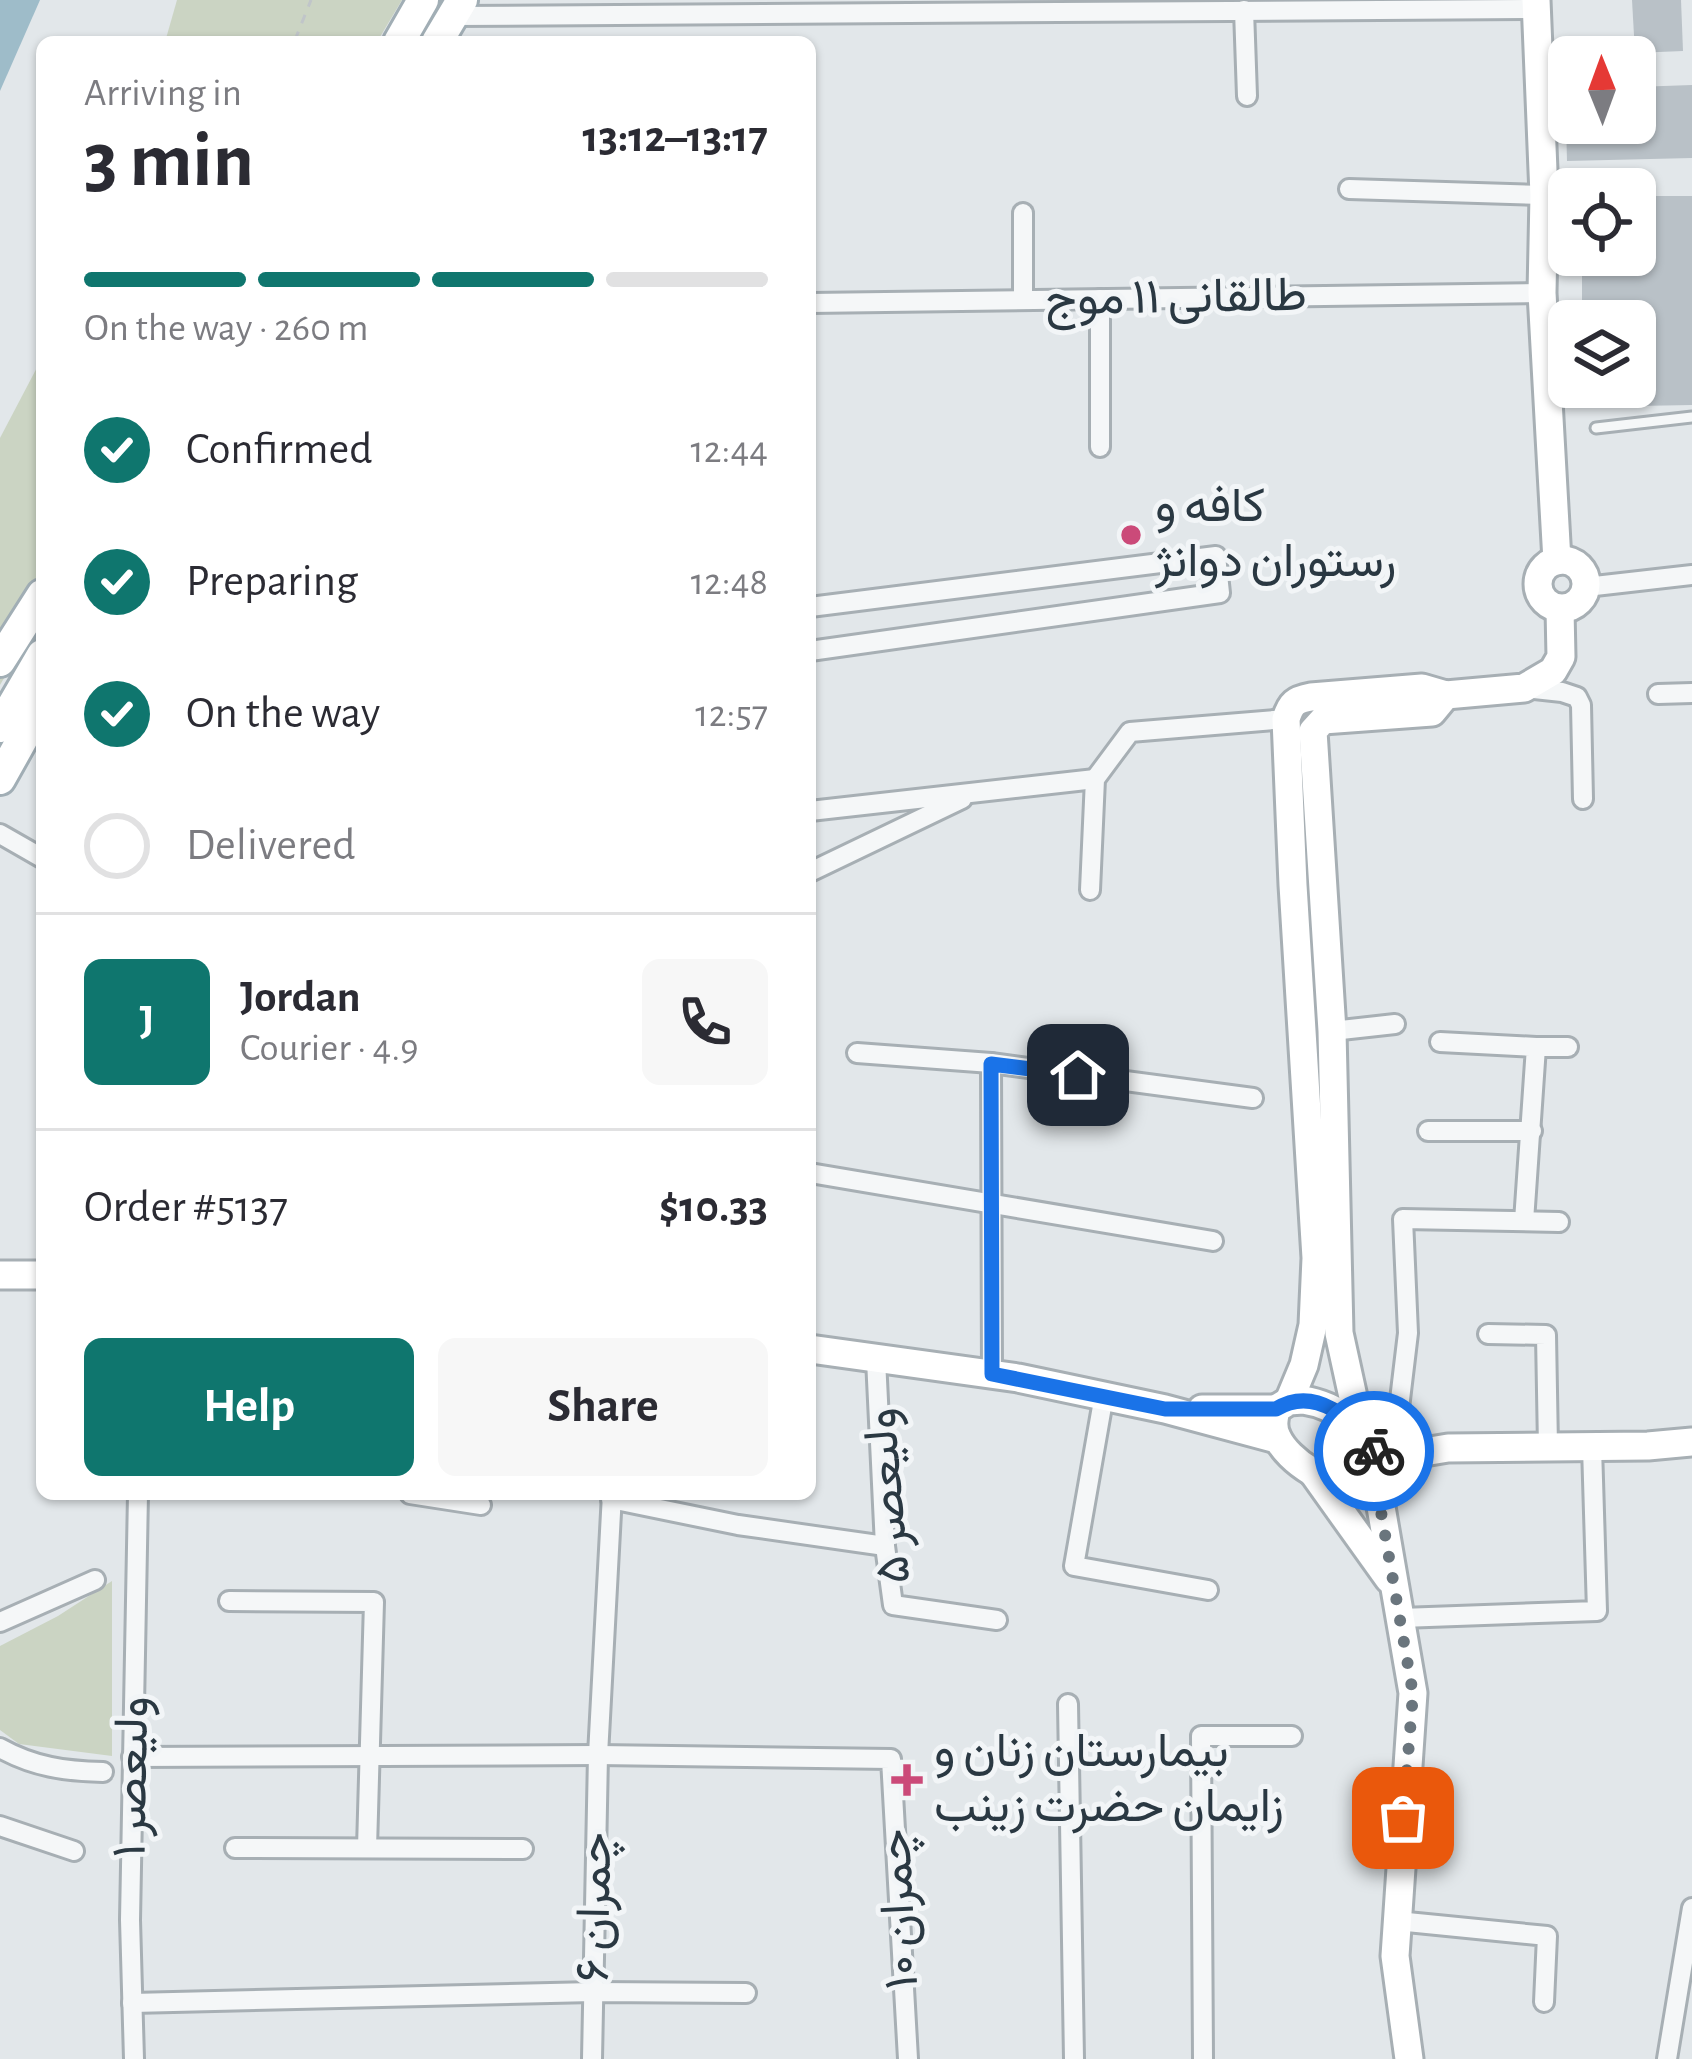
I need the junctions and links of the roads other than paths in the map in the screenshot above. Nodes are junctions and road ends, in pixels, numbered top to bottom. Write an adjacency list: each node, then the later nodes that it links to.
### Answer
1 (423, 0): 5 (main road)
2 (1536, 4): 3 (street); 8 (street)
3 (1244, 10): 4 (street); 6 (street)
4 (450, 19)
5 (402, 36)
6 (1247, 96)
7 (1349, 189): 8 (street)
8 (1544, 195): 10 (street)
9 (1023, 212): 12 (street)
10 (1542, 293): 11 (street, طالقانی ۱۱ موج); 17 (street)
11 (1100, 299): 12 (street, طالقانی ۱۱ موج); 16 (street)
12 (1023, 300): 13 (street, طالقانی ۱۱ موج)
13 (816, 303)
14 (1692, 417): 15 (lane)
15 (1596, 428)
16 (1100, 447)
17 (1557, 560): 19 (street); 22 (street)
18 (1692, 575): 19 (street)
19 (1586, 587): 22 (street)
20 (36, 604): 24 (main road)
21 (816, 606): 23 (street)
22 (1560, 608): 26 (street)
23 (816, 650)
24 (0, 661)
25 (36, 665): 32 (main road)
26 (1524, 688): 29 (street); 36 (street)
27 (1692, 692): 28 (street)
28 (1658, 694)
29 (1446, 695): 31 (street); 42 (street)
30 (36, 715): 33 (main road)
31 (1286, 719): 34 (street); 43 (street)
32 (0, 727)
33 (0, 779)
34 (1095, 779): 35 (street); 41 (street)
35 (975, 792): 37 (street); 40 (street)
36 (1583, 799)
37 (816, 810)
38 (0, 835): 39 (street)
39 (36, 855)
40 (816, 869)
41 (1090, 890)
42 (1328, 958): 43 (street); 45 (street)
43 (1298, 959): 66 (street)
44 (1395, 1024): 45 (street)
45 (1333, 1030): 68 (street)
46 (1440, 1042): 47 (street)
47 (1537, 1047): 48 (street); 53 (street)
48 (1568, 1047)
49 (857, 1053): 50 (street)
50 (991, 1064): 51 (street); 55 (street)
51 (1253, 1098)
52 (1428, 1131): 53 (street)
53 (1532, 1131): 56 (street)
54 (816, 1173): 55 (street)
55 (992, 1203): 58 (street); 64 (street)
56 (1524, 1221): 57 (street); 73 (street)
57 (1558, 1222)
58 (1213, 1241)
59 (0, 1274): 60 (street)
60 (36, 1275)
61 (1488, 1334): 71 (street)
62 (816, 1350): 63 (street)
63 (876, 1358): 64 (street); 80 (street, ولیعصر ۵)
64 (992, 1374): 65 (street)
65 (1104, 1395): 67 (street); 83 (street)
66 (1282, 1405): 67 (street); 68 (street); 69 (street)
67 (1165, 1409): 69 (street)
68 (1360, 1429): 73 (street)
69 (1277, 1439): 74 (street)
70 (1692, 1442): 72 (street)
71 (1548, 1447): 72 (street); 73 (street)
72 (1592, 1447): 85 (street)
73 (1381, 1461): 74 (street); 82 (street)
74 (1311, 1469): 82 (street)
75 (138, 1500): 92 (street, ولیعصر ۱)
76 (449, 1500): 79 (street)
77 (612, 1500): 91 (street, چمران ۶)
78 (626, 1500): 80 (street)
79 (481, 1505)
80 (885, 1546): 86 (street, ولیعصر ۵)
81 (95, 1580): 87 (street)
82 (1395, 1588): 85 (street)
83 (1208, 1590)
84 (229, 1601): 93 (street)
85 (1401, 1618): 101 (street)
86 (997, 1620)
87 (0, 1622)
88 (1068, 1704): 109 (street)
89 (1292, 1736): 110 (street)
90 (0, 1748): 94 (street)
91 (598, 1755): 93 (street); 102 (street, چمران ۶); 108 (street, چمران ۱۰)
92 (132, 1757): 93 (street); 105 (street, ولیعصر ۱)
93 (370, 1757): 97 (street)
94 (104, 1772)
95 (0, 1826): 99 (street)
96 (235, 1848): 97 (street)
97 (367, 1848): 98 (street)
98 (523, 1849)
99 (74, 1851)
100 (1692, 1908): 112 (street)
101 (1397, 1921): 104 (street); 111 (street)
102 (593, 1992): 103 (street); 105 (street); 107 (street, چمران ۶)
103 (746, 1993)
104 (1544, 2002)
105 (132, 2003): 106 (street, ولیعصر ۱)
106 (134, 2059)
107 (592, 2059)
108 (908, 2059)
109 (1074, 2059)
110 (1203, 2059)
111 (1409, 2059)
112 (1667, 2059)

